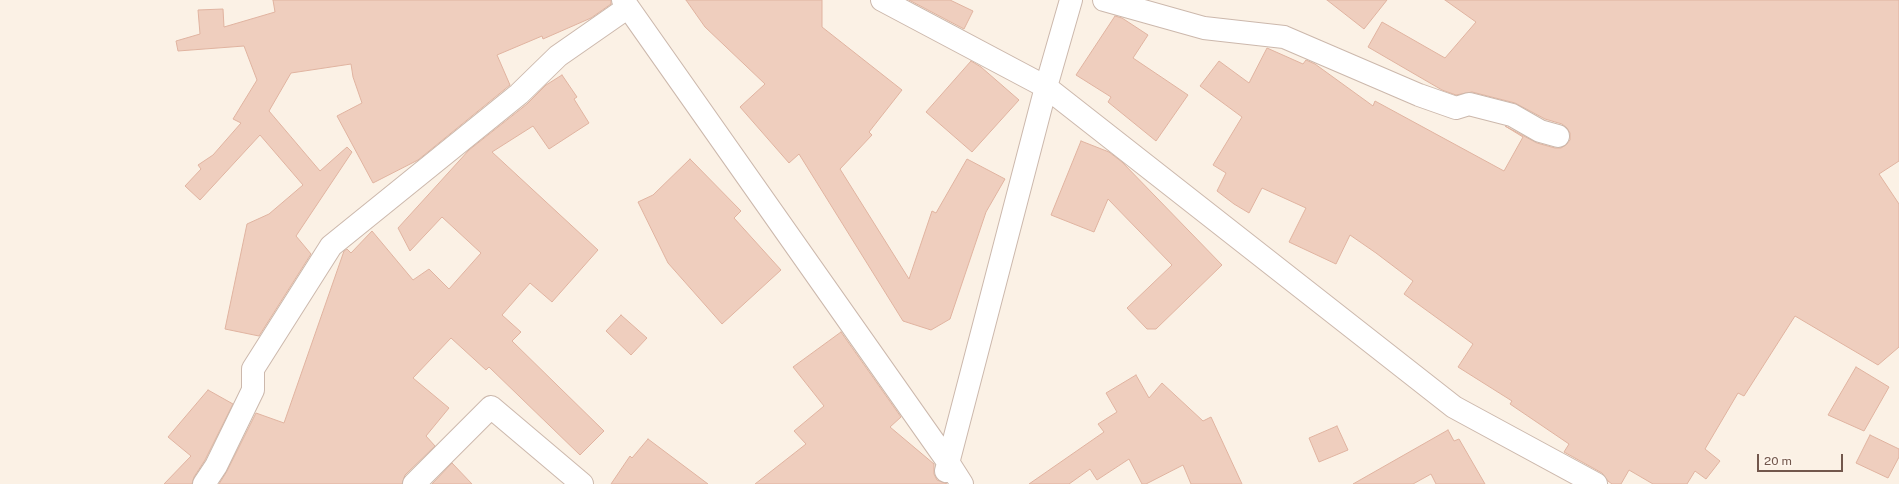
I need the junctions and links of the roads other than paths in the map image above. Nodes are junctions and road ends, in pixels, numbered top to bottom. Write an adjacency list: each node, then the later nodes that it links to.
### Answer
1 (882, 0): 5 (street)
2 (1071, 0): 5 (street)
3 (1104, 0): 6 (street)
4 (625, 4): 7 (street); 8 (street)
5 (1046, 87): 7 (street); 13 (street)
6 (1558, 136)
7 (948, 462): 11 (street); 12 (street)
8 (204, 484)
9 (414, 484): 10 (street)
10 (582, 484)
11 (944, 484)
12 (962, 484)
13 (1596, 484)

